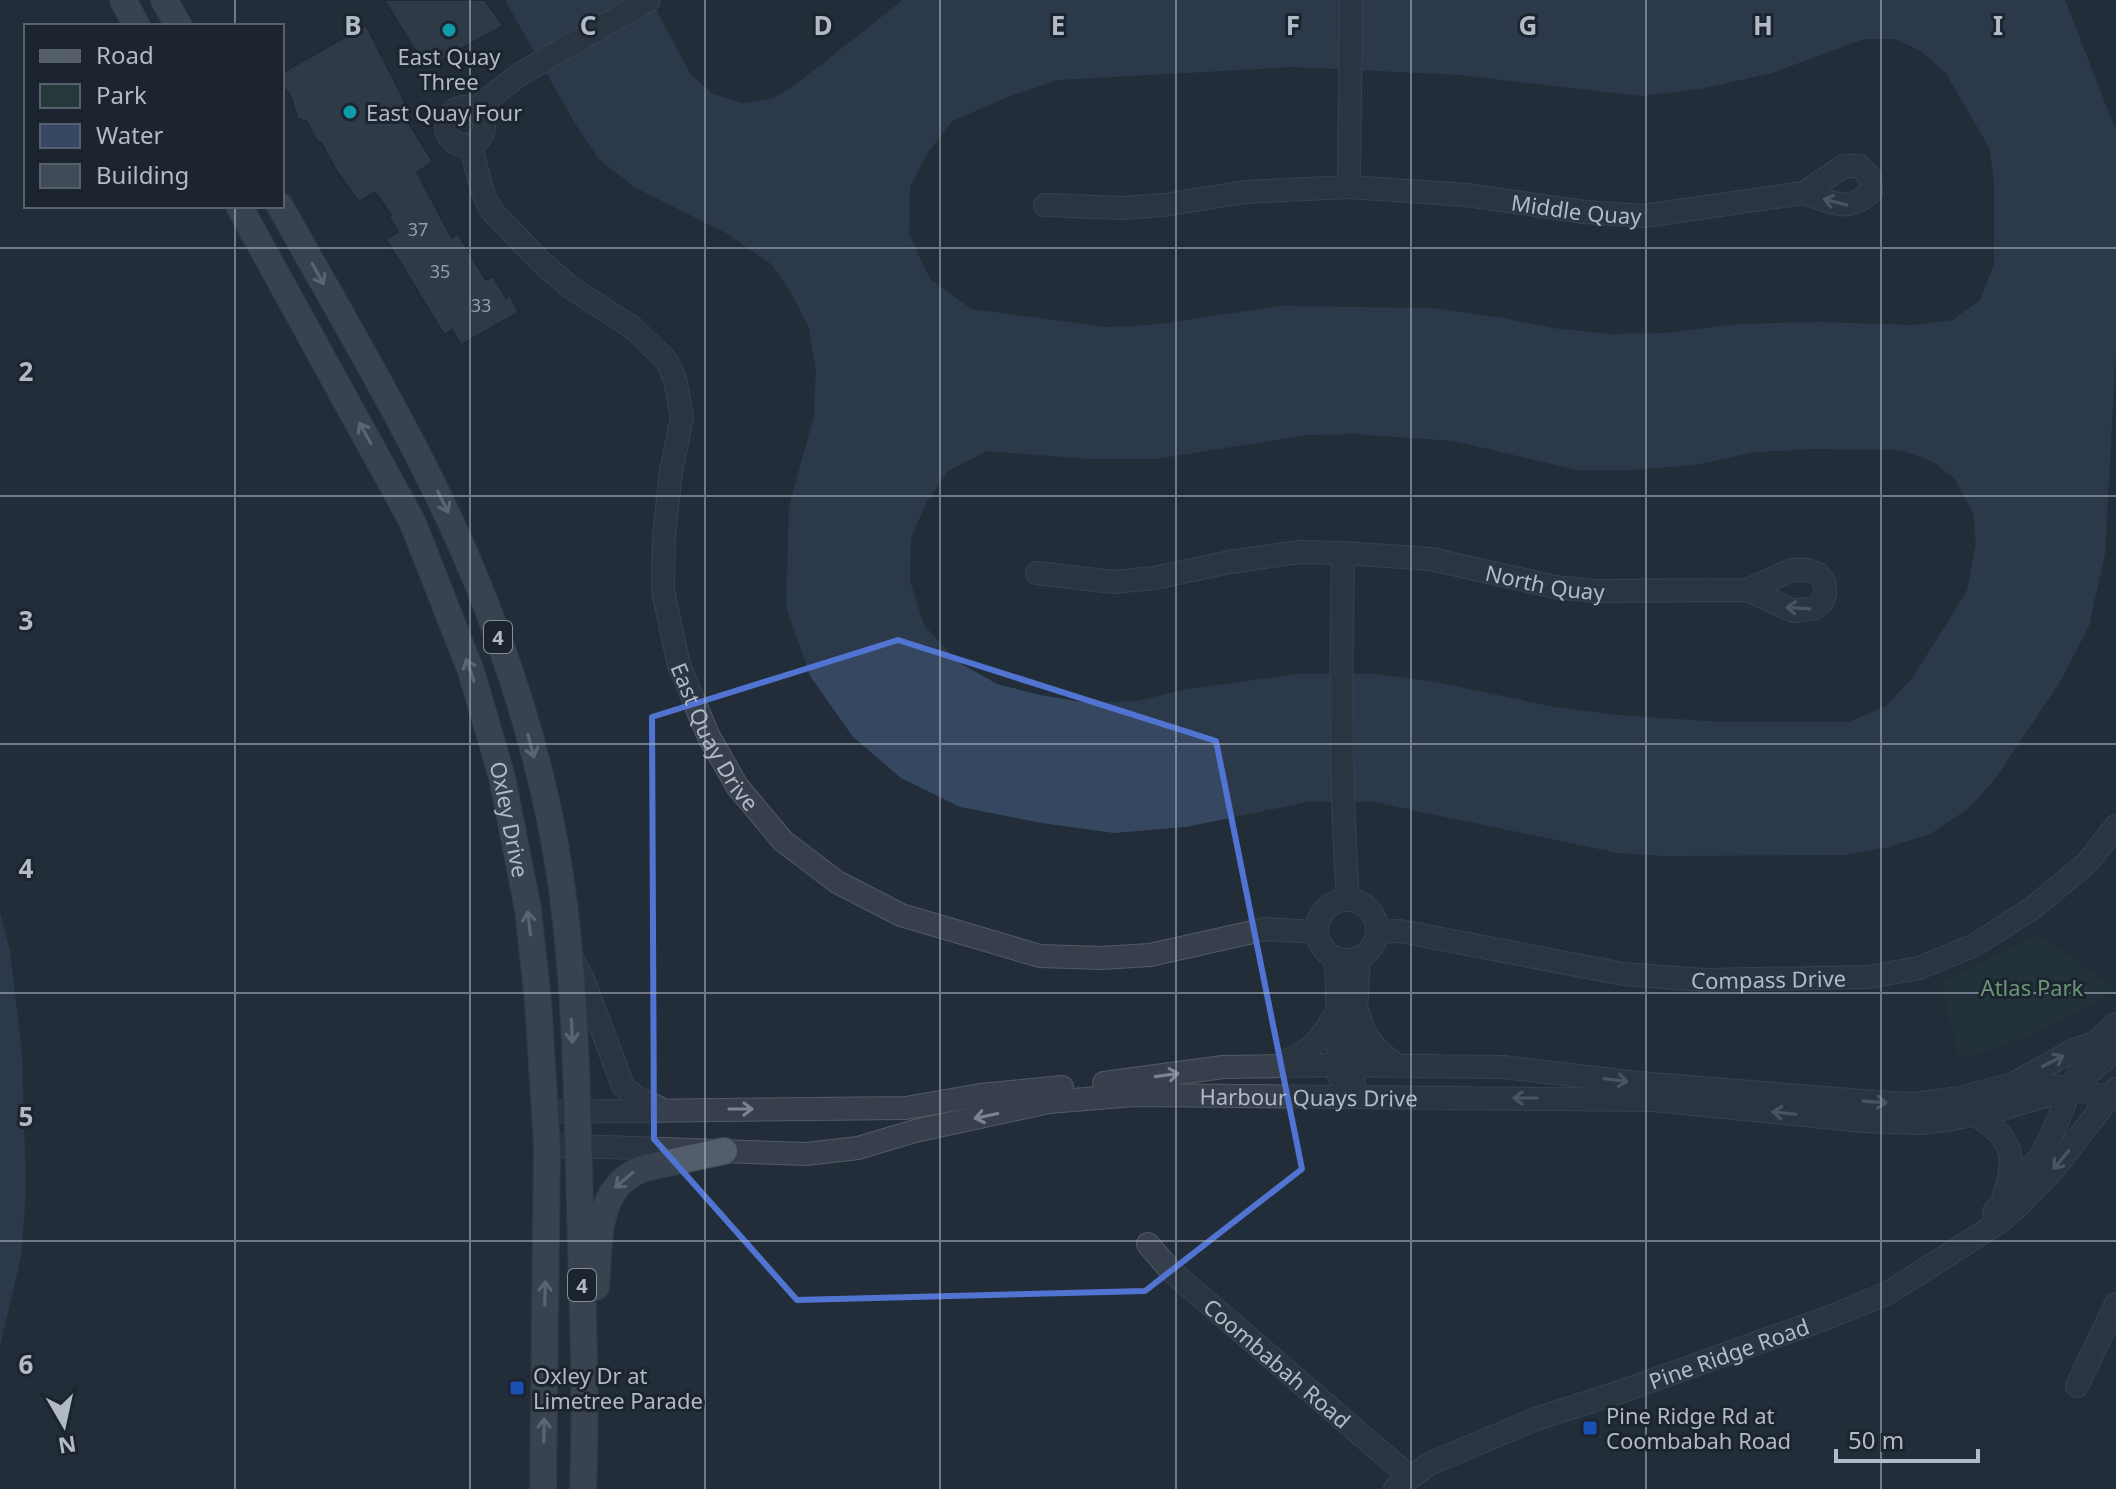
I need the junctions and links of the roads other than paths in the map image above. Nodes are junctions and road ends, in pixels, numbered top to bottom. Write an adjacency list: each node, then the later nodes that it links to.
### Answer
1 (123, 0): 5 (main road)
2 (164, 0): 6 (main road)
3 (649, 0): 7 (street)
4 (1351, 0): 9 (street)
5 (136, 24)
6 (178, 24)
7 (474, 110): 8 (street); 8 (street)
8 (470, 144): 19 (street, East Quay Drive)
9 (1349, 187): 10 (street, Middle Quay); 11 (street, Middle Quay)
10 (1804, 193)
11 (1045, 205)
12 (240, 208): 36 (main road, Oxley Drive / 4, one-way to 12)
13 (281, 208): 21 (main road, Oxley Drive / 4, one-way to 21)
14 (1343, 553): 15 (street, North Quay); 16 (street, North Quay); 18 (street)
15 (1037, 573)
16 (1747, 590)
17 (2116, 826): 20 (street, Compass Drive)
18 (1348, 899): 19 (street); 20 (street)
19 (1316, 932): 23 (street)
20 (1377, 932): 22 (street)
21 (568, 951): 34 (street); 35 (main road, Oxley Drive / 4, one-way to 35)
22 (1359, 957): 23 (street); 24 (street)
23 (1336, 958): 24 (street)
24 (1347, 1006): 27 (street); 28 (street); 29 (street)
25 (2116, 1024): 26 (street, Pine Ridge Road)
26 (2105, 1046): 30 (street, one-way to 26); 31 (street, Pine Ridge Road)
27 (1346, 1065): 28 (street, Harbour Quays Drive); 29 (street, Harbour Quays Drive); 33 (street)
28 (1268, 1066): 34 (street, Harbour Quays Drive, one-way to 28)
29 (1399, 1066): 30 (street, Harbour Quays Drive, one-way to 30)
30 (2013, 1084): 31 (street, Harbour Quays Drive)
31 (2071, 1088): 32 (street); 37 (street, Harbour Quays Drive); 41 (street, Pine Ridge Road)
32 (2114, 1096): 42 (street, Pine Ridge Road, one-way to 42)
33 (1347, 1098): 37 (street, Harbour Quays Drive, one-way to 33); 40 (street, Harbour Quays Drive, one-way to 40)
34 (663, 1109): 35 (street, Harbour Quays Drive)
35 (577, 1111): 36 (street, Harbour Quays Drive); 39 (main road, Oxley Drive / 4)
36 (545, 1112): 38 (main road, Oxley Drive / 4)
37 (1975, 1115): 41 (street)
38 (547, 1145): 39 (street, Harbour Quays Drive); 48 (main road, Oxley Drive / 4, one-way to 38)
39 (578, 1146): 40 (street, Harbour Quays Drive); 46 (main road, Oxley Drive / 4)
40 (724, 1151): 46 (main road, one-way to 46)
41 (2000, 1204): 42 (street, Pine Ridge Road)
42 (1970, 1241): 47 (street, Pine Ridge Road)
43 (1148, 1244): 47 (street, Coombabah Road)
44 (2116, 1304): 45 (street)
45 (2077, 1386)
46 (586, 1424): 49 (main road, Oxley Drive / 4)
47 (1402, 1483)
48 (543, 1489)
49 (583, 1489)

